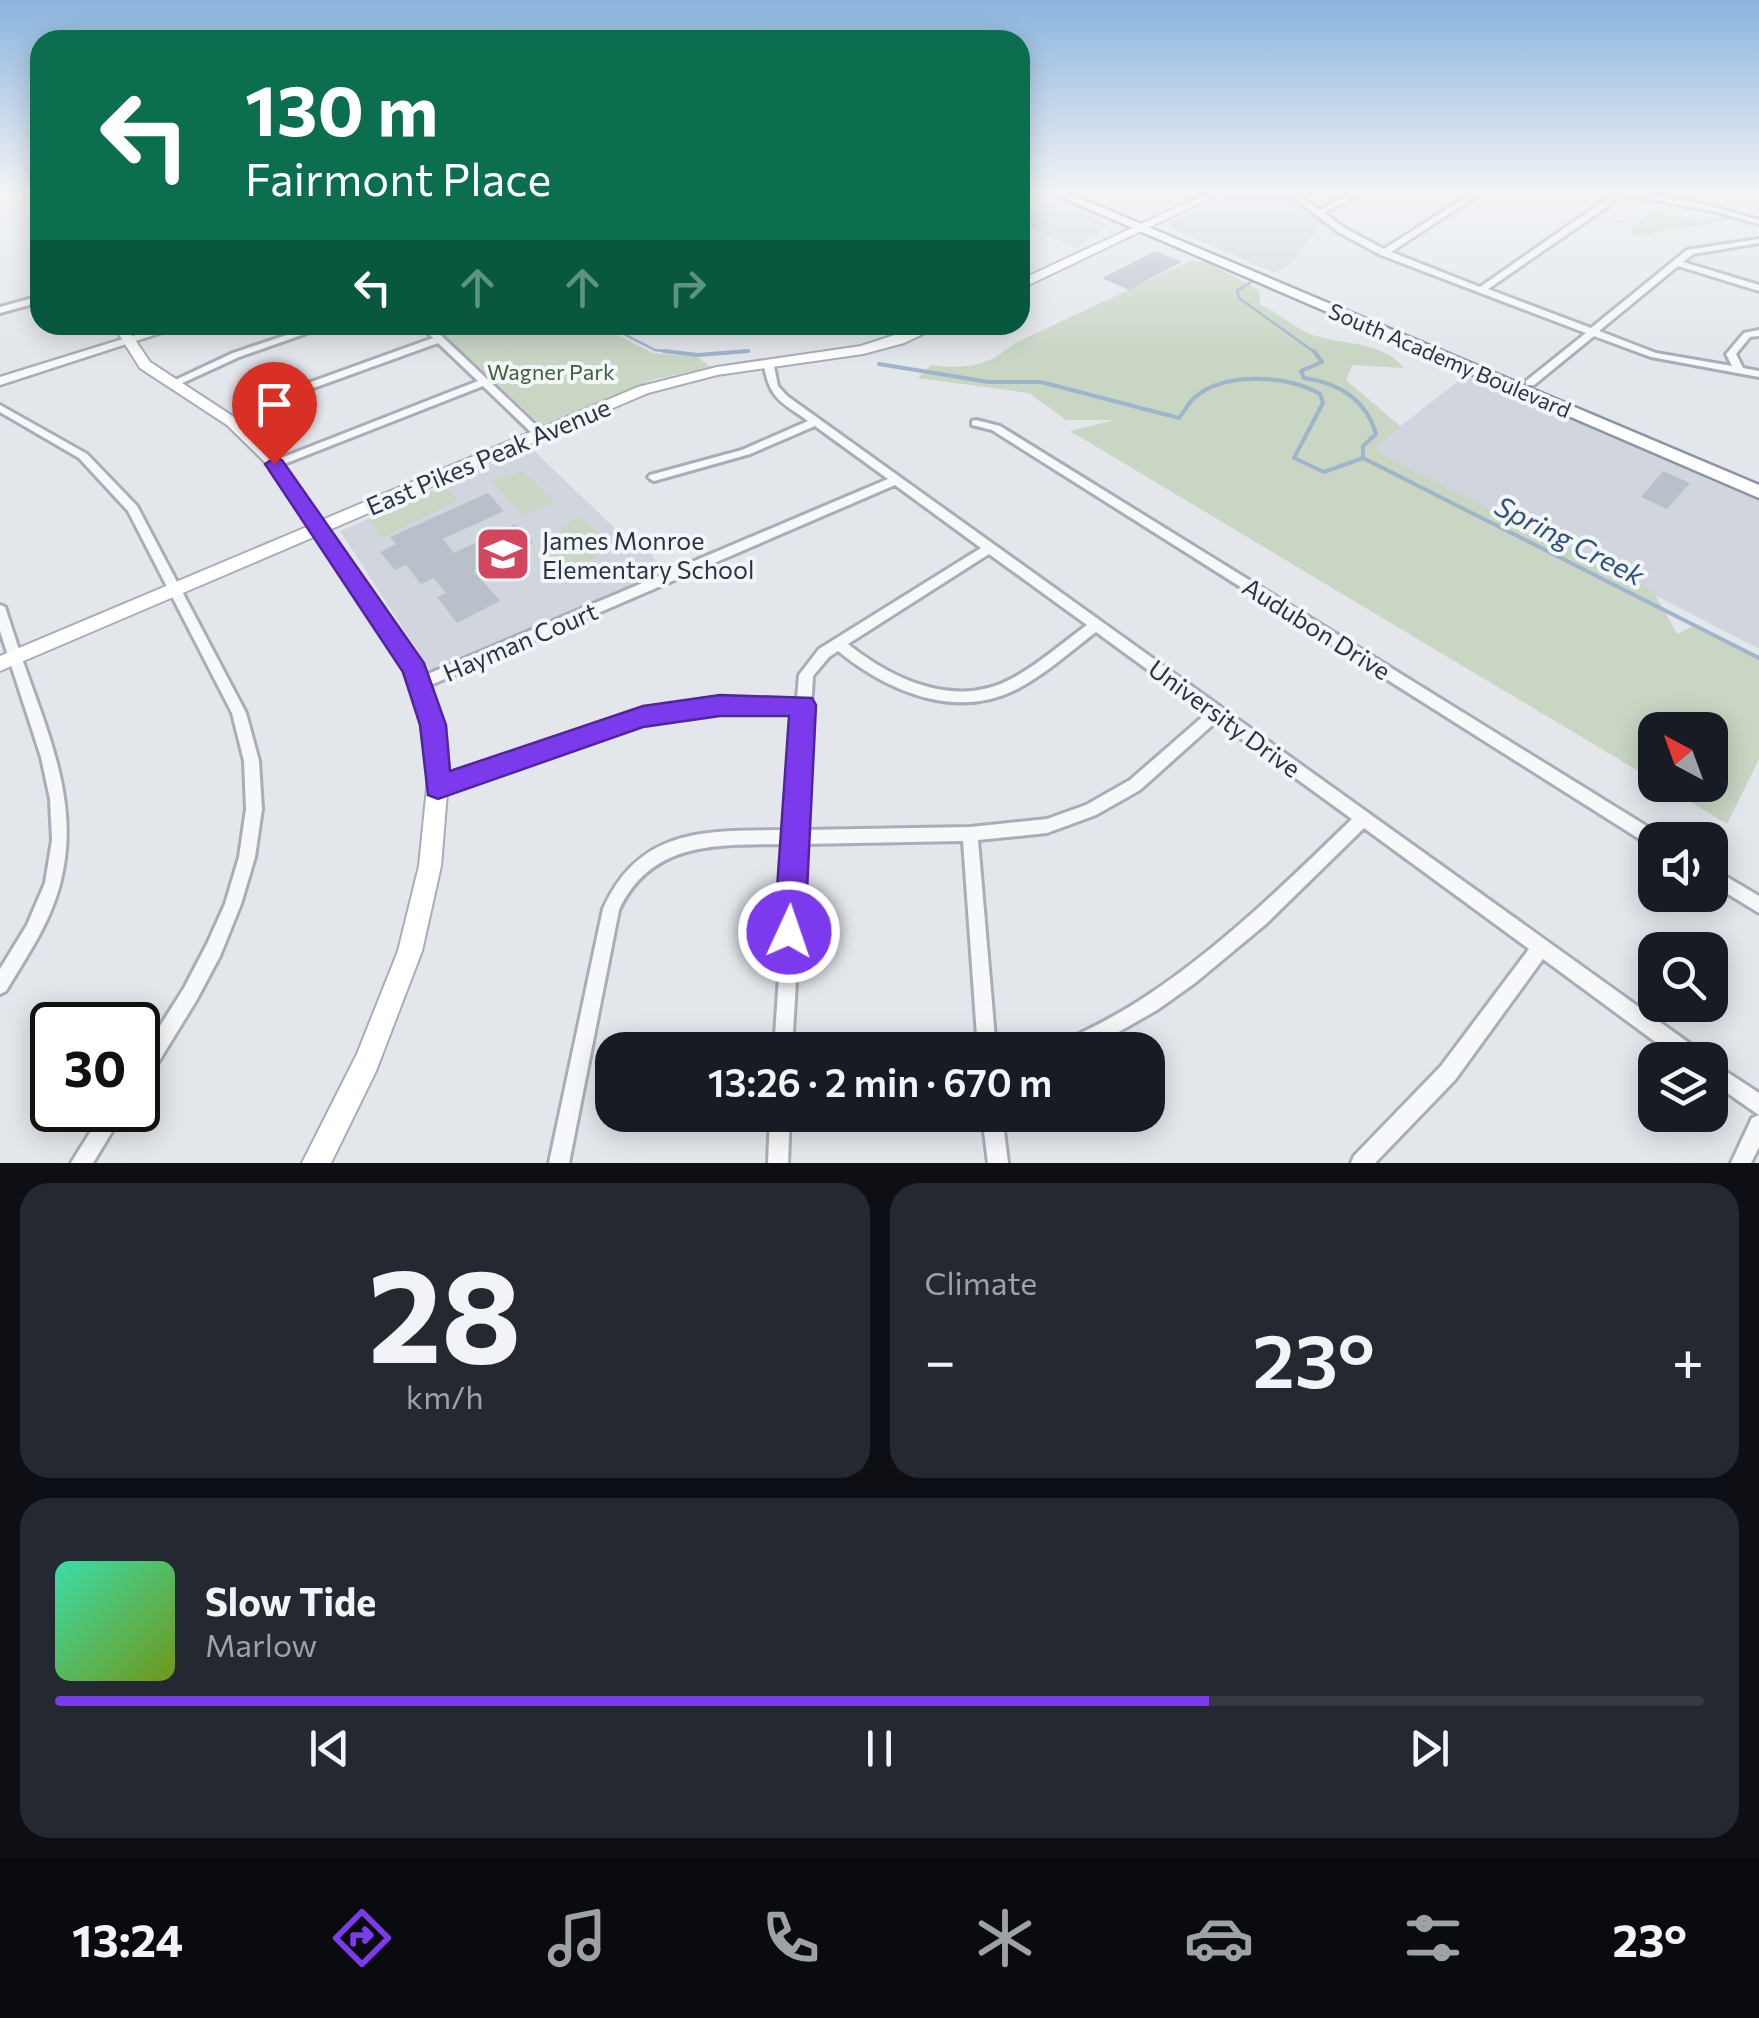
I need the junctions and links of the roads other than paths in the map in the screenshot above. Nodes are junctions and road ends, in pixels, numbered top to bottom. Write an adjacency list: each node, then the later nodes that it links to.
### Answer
1 (1105, 245): 10 (main road)
2 (1190, 245): 40 (highway, South Academy Boulevard)
3 (1193, 245): 30 (highway, South Academy Boulevard)
4 (1371, 245): 8 (street)
5 (1395, 245): 8 (street)
6 (1546, 245): 12 (street)
7 (1720, 245): 9 (street)
8 (1384, 252): 12 (street)
9 (1677, 262): 11 (street); 15 (street)
10 (1030, 280)
11 (1759, 288)
12 (1481, 290): 15 (street)
13 (30, 302): 14 (street)
14 (0, 310)
15 (1592, 332): 25 (street); 30 (street)
16 (1759, 333): 25 (street)
17 (125, 335): 23 (main road)
18 (148, 335): 23 (street)
19 (296, 335): 29 (street)
20 (437, 335): 22 (street)
21 (905, 335): 24 (main road, East Pikes Peak Avenue)
22 (440, 338): 28 (street); 32 (street)
23 (129, 341): 27 (street); 29 (main road)
24 (769, 366): 33 (street, University Drive); 35 (main road, East Pikes Peak Avenue)
25 (1740, 372): 26 (street)
26 (1759, 374)
27 (0, 381)
28 (484, 382): 35 (street); 36 (street)
29 (174, 383): 32 (main road)
30 (1530, 383): 39 (highway, South Academy Boulevard)
31 (0, 408): 43 (street)
32 (232, 422): 36 (main road)
33 (816, 422): 37 (street); 38 (street, University Drive)
34 (976, 423): 53 (street, Audubon Drive)
35 (539, 434): 41 (main road, East Pikes Peak Avenue)
36 (274, 464): 41 (main road)
37 (654, 477)
38 (896, 480): 42 (street, University Drive); 48 (street, Hayman Court)
39 (1759, 480)
40 (1759, 492)
41 (319, 529): 43 (main road, East Pikes Peak Avenue); 48 (main road)
42 (990, 548): 45 (street, University Drive); 46 (street)
43 (176, 590): 47 (main road, East Pikes Peak Avenue); 63 (street)
44 (0, 610): 47 (street)
45 (1096, 625): 46 (street); 50 (street, University Drive)
46 (838, 644): 49 (street)
47 (7, 661): 59 (street)
48 (421, 683): 51 (main road)
49 (803, 705): 51 (street); 55 (street)
50 (1218, 712): 52 (street, University Drive); 54 (street)
51 (438, 787): 72 (main road)
52 (1362, 820): 58 (street, University Drive); 62 (street)
53 (1638, 829)
54 (970, 834): 55 (street); 61 (street)
55 (794, 838): 60 (street); 73 (street)
56 (1728, 885): 57 (street)
57 (1759, 905)
58 (1540, 948): 64 (street, University Drive); 76 (street)
59 (0, 985)
60 (784, 1032)
61 (986, 1032)
62 (1102, 1032)
63 (160, 1039)
64 (1671, 1042)
65 (1728, 1083): 66 (street)
66 (1759, 1106)
67 (1759, 1125): 77 (street)
68 (101, 1132): 71 (street)
69 (779, 1132): 74 (street)
70 (994, 1132): 75 (street)
71 (81, 1163)
72 (316, 1163)
73 (559, 1163)
74 (778, 1163)
75 (998, 1163)
76 (1360, 1163)
77 (1741, 1163)

